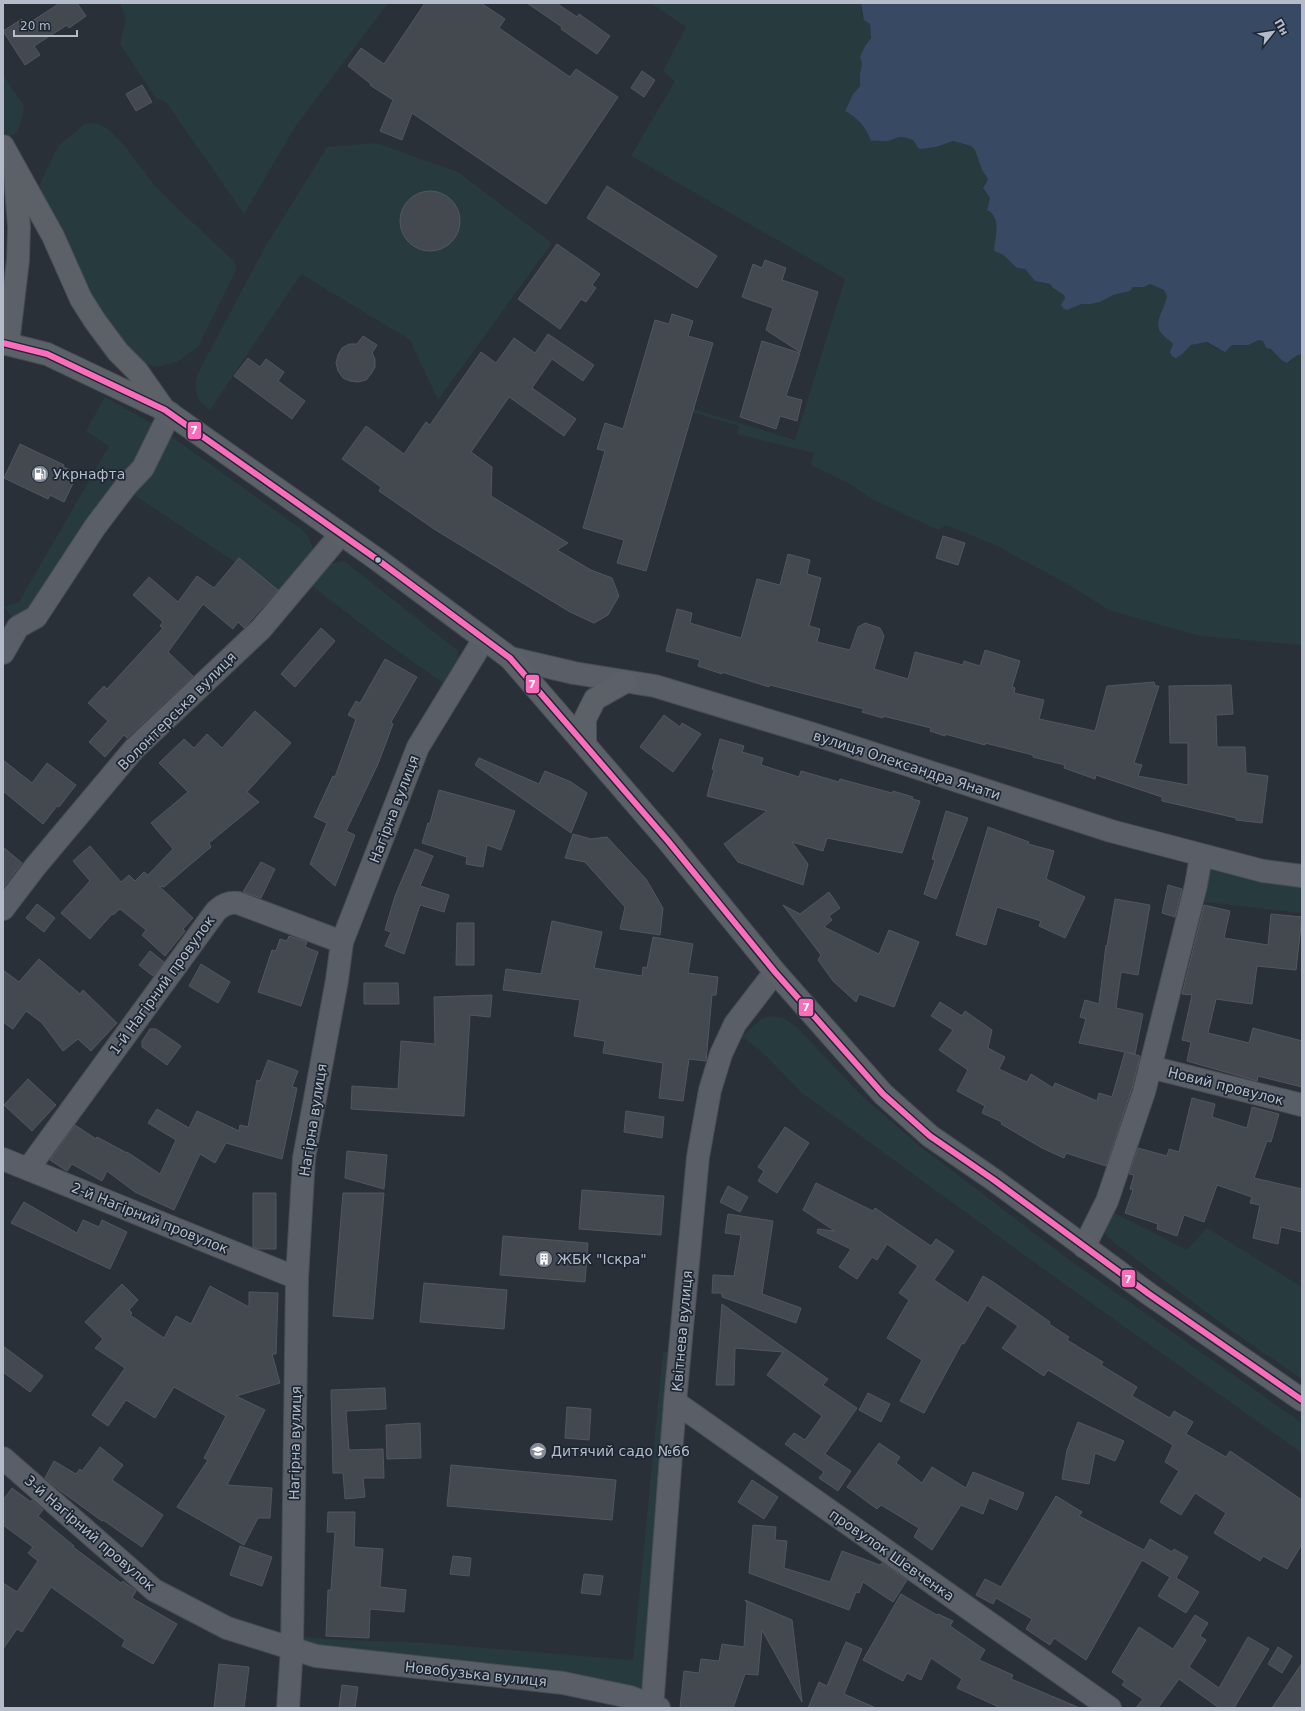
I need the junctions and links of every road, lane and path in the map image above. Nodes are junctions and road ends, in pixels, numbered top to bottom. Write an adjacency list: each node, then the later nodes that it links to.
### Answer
1 (3, 146): 2 (main road)
2 (14, 167): 3 (main road); 4 (main road)
3 (6, 344): 4 (main road)
4 (168, 412): 5 (main road); 7 (street)
5 (341, 534): 6 (main road); 13 (street, Волонтерська вулиця)
6 (484, 639): 8 (main road); 14 (street, Нагірна вулиця)
7 (3, 653)
8 (510, 658): 9 (street, вулиця Олександра Янати); 10 (main road)
9 (625, 682): 10 (main road); 11 (street, вулиця Олександра Янати)
10 (585, 744): 15 (main road)
11 (1201, 856): 12 (street, вулиця Олександра Янати); 16 (street)
12 (1302, 876)
13 (3, 909)
14 (342, 942): 19 (street, 1-й Нагірний провулок); 21 (street, Нагірна вулиця)
15 (775, 972): 20 (main road); 23 (street, Квітнева вулиця)
16 (1150, 1067): 17 (street, Новий провулок); 20 (street)
17 (1302, 1105)
18 (3, 1159): 19 (street, 2-й Нагірний провулок)
19 (28, 1169): 21 (street, 2-й Нагірний провулок)
20 (1084, 1246): 22 (main road)
21 (297, 1278): 25 (street, Нагірна вулиця)
22 (1302, 1400)
23 (675, 1402): 26 (street, Квітнева вулиця); 28 (street, провулок Шевченка)
24 (3, 1458): 25 (street, 3-й Нагірний провулок)
25 (292, 1648): 26 (street, Новобузька вулиця); 27 (street, Нагірна вулиця)
26 (654, 1707)
27 (288, 1708)
28 (1110, 1708)

